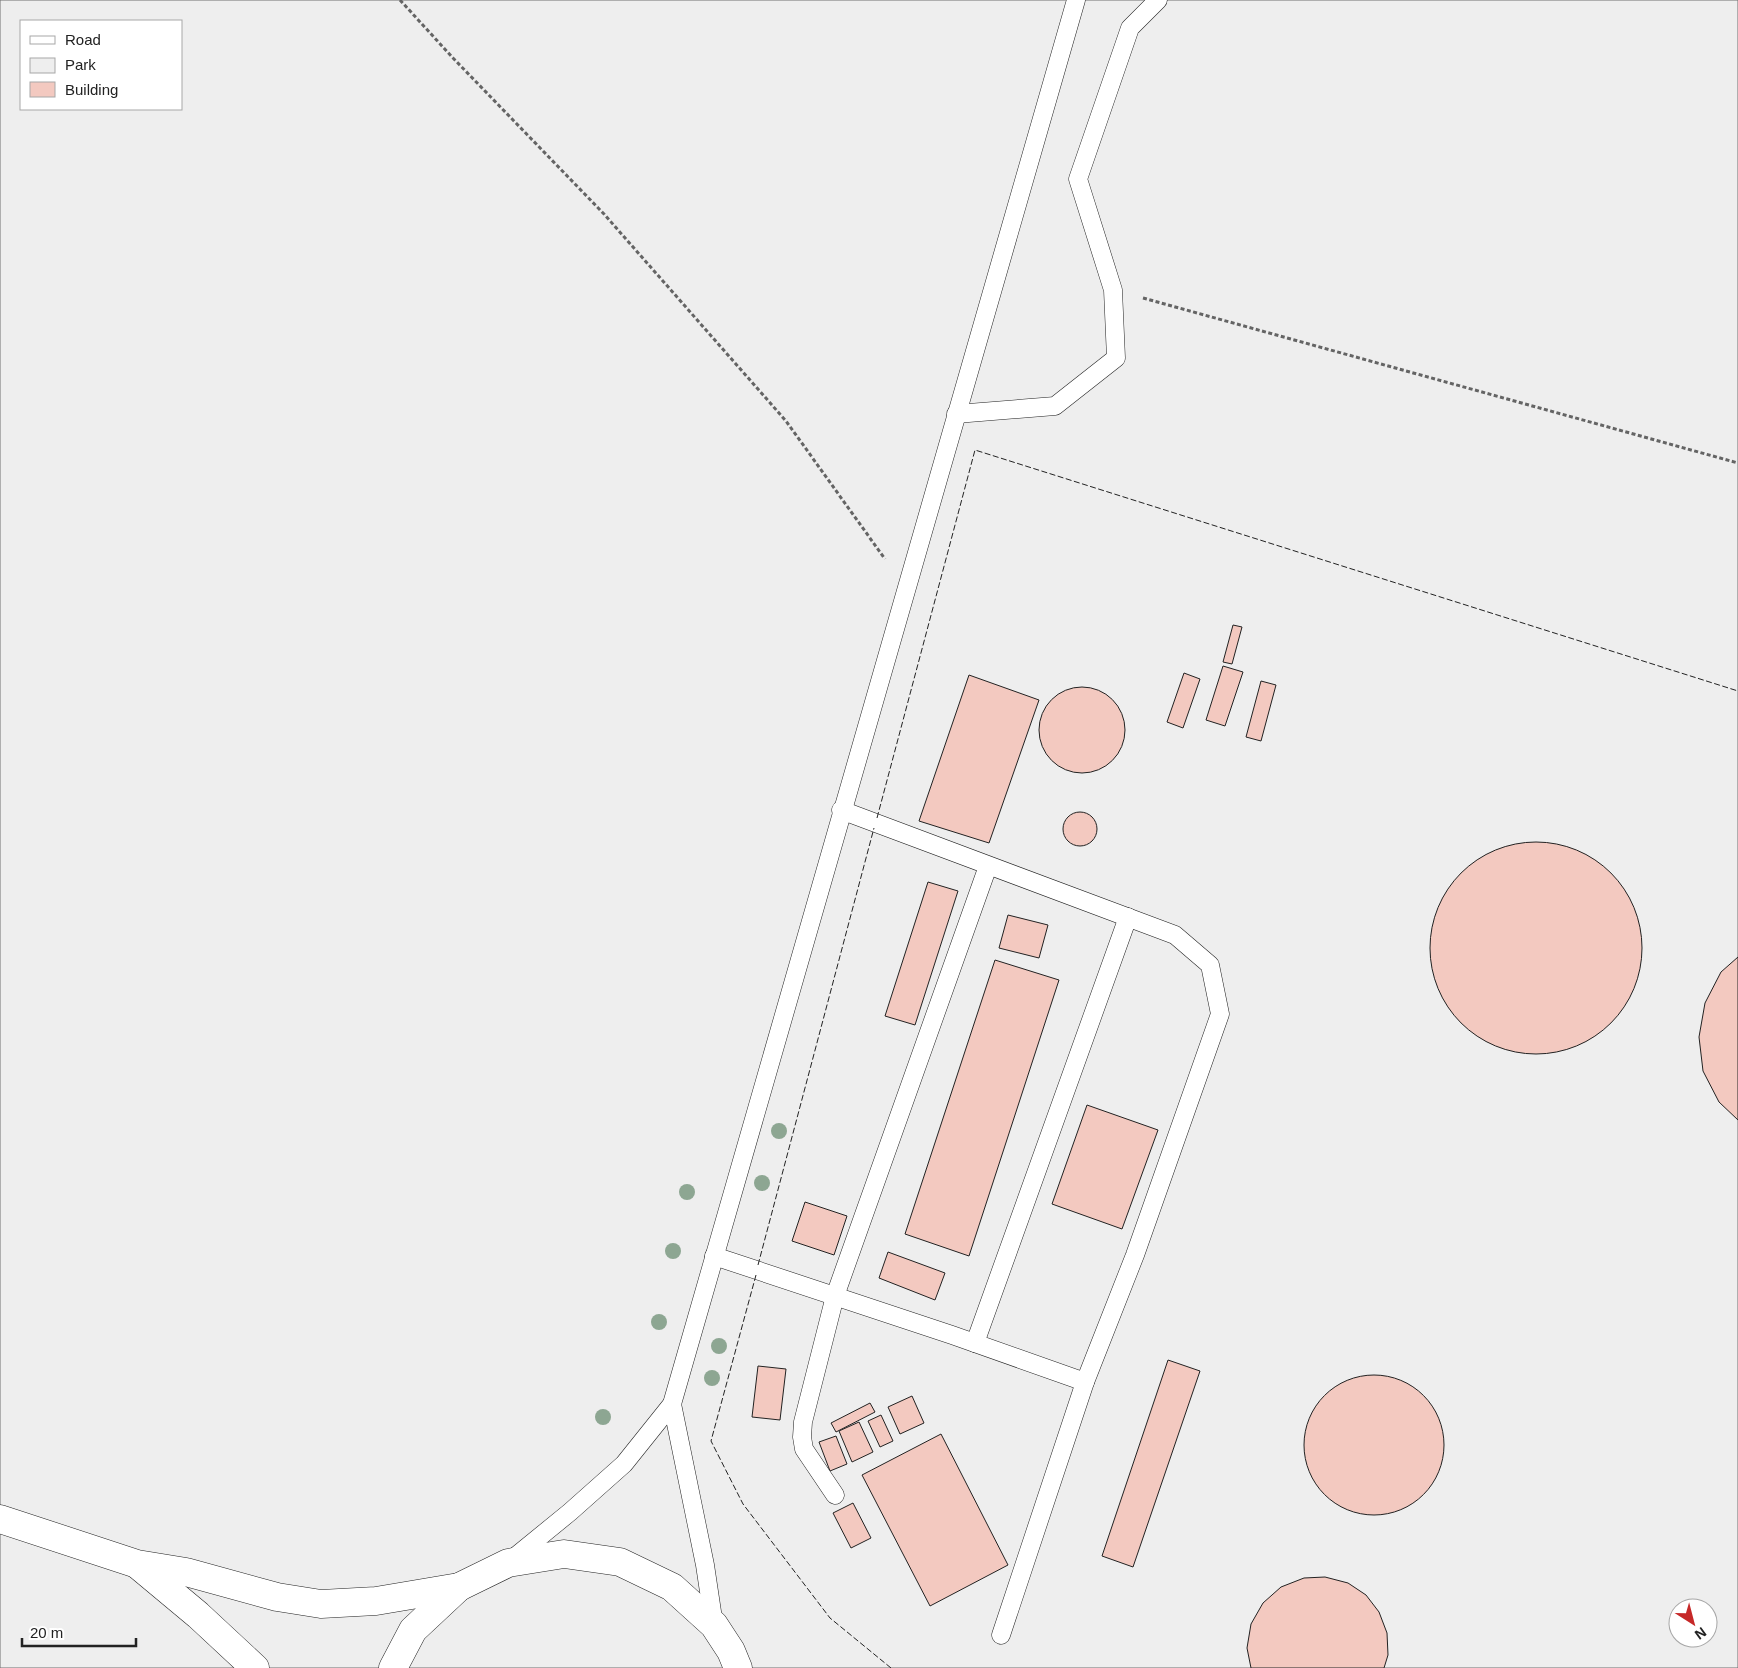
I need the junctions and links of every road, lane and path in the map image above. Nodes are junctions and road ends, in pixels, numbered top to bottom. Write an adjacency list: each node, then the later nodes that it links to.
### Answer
1 (400, 0): 7 (path)
2 (1076, 0): 5 (lane)
3 (1158, 0): 4 (lane)
4 (1113, 290): 5 (lane); 6 (path)
5 (956, 414): 7 (lane)
6 (1738, 462)
7 (906, 588): 8 (lane)
8 (841, 810): 9 (lane); 11 (lane)
9 (988, 866): 10 (lane); 12 (lane)
10 (1128, 917): 13 (lane); 14 (lane)
11 (714, 1256): 12 (lane); 15 (lane)
12 (835, 1296): 13 (lane); 16 (lane)
13 (975, 1343): 14 (lane)
14 (1085, 1382): 22 (lane)
15 (672, 1404): 18 (lane); 21 (lane)
16 (835, 1495)
17 (0, 1519): 19 (street)
18 (508, 1563): 20 (street); 21 (street)
19 (137, 1564): 20 (street); 24 (street)
20 (459, 1587): 25 (street)
21 (714, 1625): 23 (street)
22 (1001, 1635)
23 (739, 1662)
24 (255, 1668)
25 (392, 1668)

